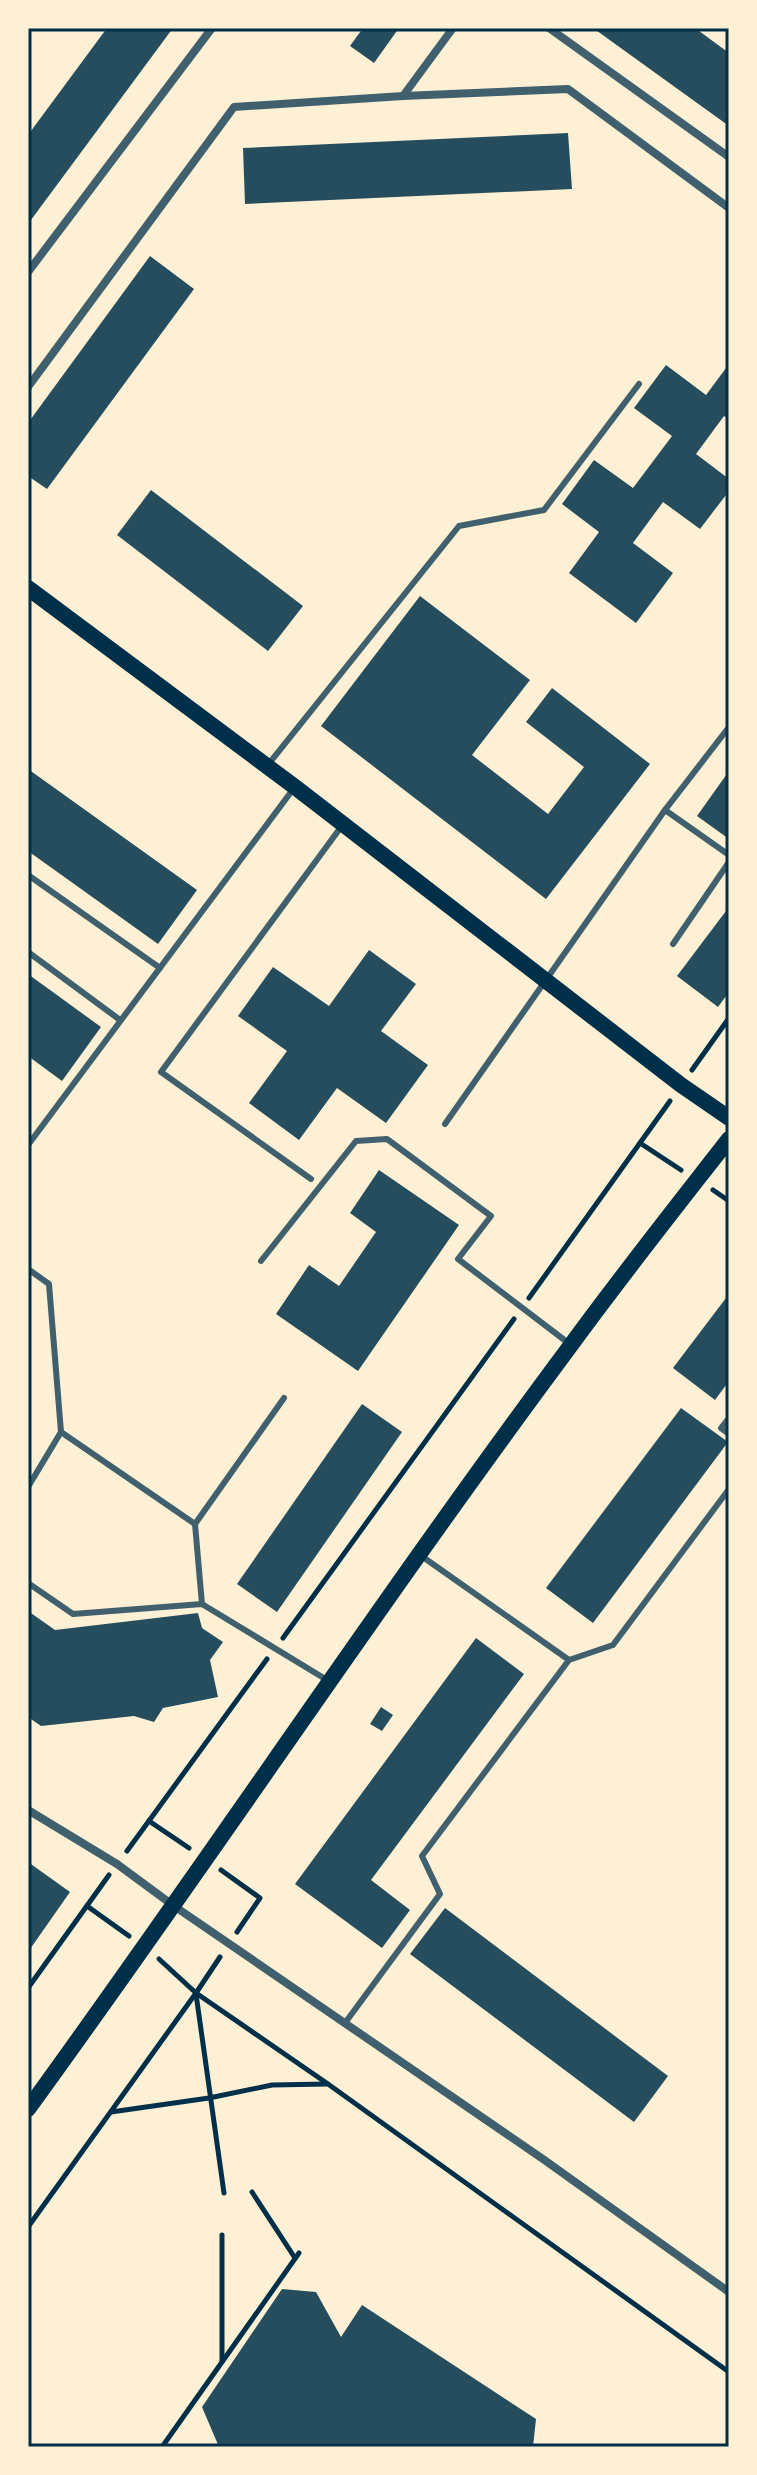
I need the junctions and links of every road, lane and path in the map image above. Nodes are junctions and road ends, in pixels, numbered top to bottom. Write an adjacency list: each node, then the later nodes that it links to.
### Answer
1 (212, 28): 7 (street)
2 (453, 28): 4 (street)
3 (549, 28): 5 (street)
4 (403, 96): 6 (street); 9 (street)
5 (729, 157)
6 (729, 208)
7 (28, 272)
8 (639, 384): 12 (lane)
9 (28, 387)
10 (28, 588): 12 (main road)
11 (729, 727): 14 (lane)
12 (267, 766): 13 (main road)
13 (295, 787): 15 (main road); 21 (lane)
14 (665, 810): 16 (lane); 22 (lane)
15 (344, 824): 22 (main road); 32 (lane)
16 (729, 855)
17 (729, 862): 19 (lane)
18 (28, 875): 21 (lane)
19 (673, 944)
20 (28, 952): 24 (lane)
21 (160, 968): 24 (lane)
22 (546, 979): 27 (main road); 29 (lane)
23 (729, 1018): 25 (path)
24 (120, 1020): 31 (lane)
25 (720, 1030): 26 (path); 27 (path)
26 (729, 1036)
27 (681, 1085): 28 (main road); 35 (path)
28 (729, 1118)
29 (445, 1124)
30 (729, 1139): 36 (main road)
31 (28, 1145)
32 (311, 1179)
33 (261, 1261): 35 (lane)
34 (28, 1269): 39 (lane)
35 (522, 1307): 36 (lane); 47 (path)
36 (571, 1345): 44 (main road)
37 (284, 1398): 43 (lane)
38 (729, 1418): 40 (lane)
39 (61, 1432): 41 (lane); 43 (lane)
40 (729, 1434)
41 (28, 1487)
42 (729, 1489): 48 (lane)
43 (195, 1524): 46 (lane)
44 (420, 1555): 48 (lane); 49 (main road)
45 (28, 1583): 46 (lane)
46 (202, 1604): 47 (lane)
47 (275, 1648): 49 (lane); 51 (path)
48 (569, 1660): 55 (lane)
49 (330, 1682): 52 (main road)
50 (28, 1810): 51 (street)
51 (117, 1864): 52 (street); 53 (path)
52 (174, 1906): 55 (street); 58 (main road)
53 (28, 1988)
54 (196, 1993): 56 (path); 57 (path); 59 (path)
55 (345, 2023): 64 (street)
56 (328, 2084): 57 (path); 66 (path)
57 (209, 2098): 59 (path); 61 (path)
58 (28, 2109)
59 (111, 2112): 62 (path)
60 (252, 2192): 65 (path)
61 (224, 2193)
62 (28, 2227)
63 (222, 2235): 65 (path)
64 (729, 2292)
65 (222, 2362): 67 (path)
66 (729, 2372)
67 (162, 2447)

